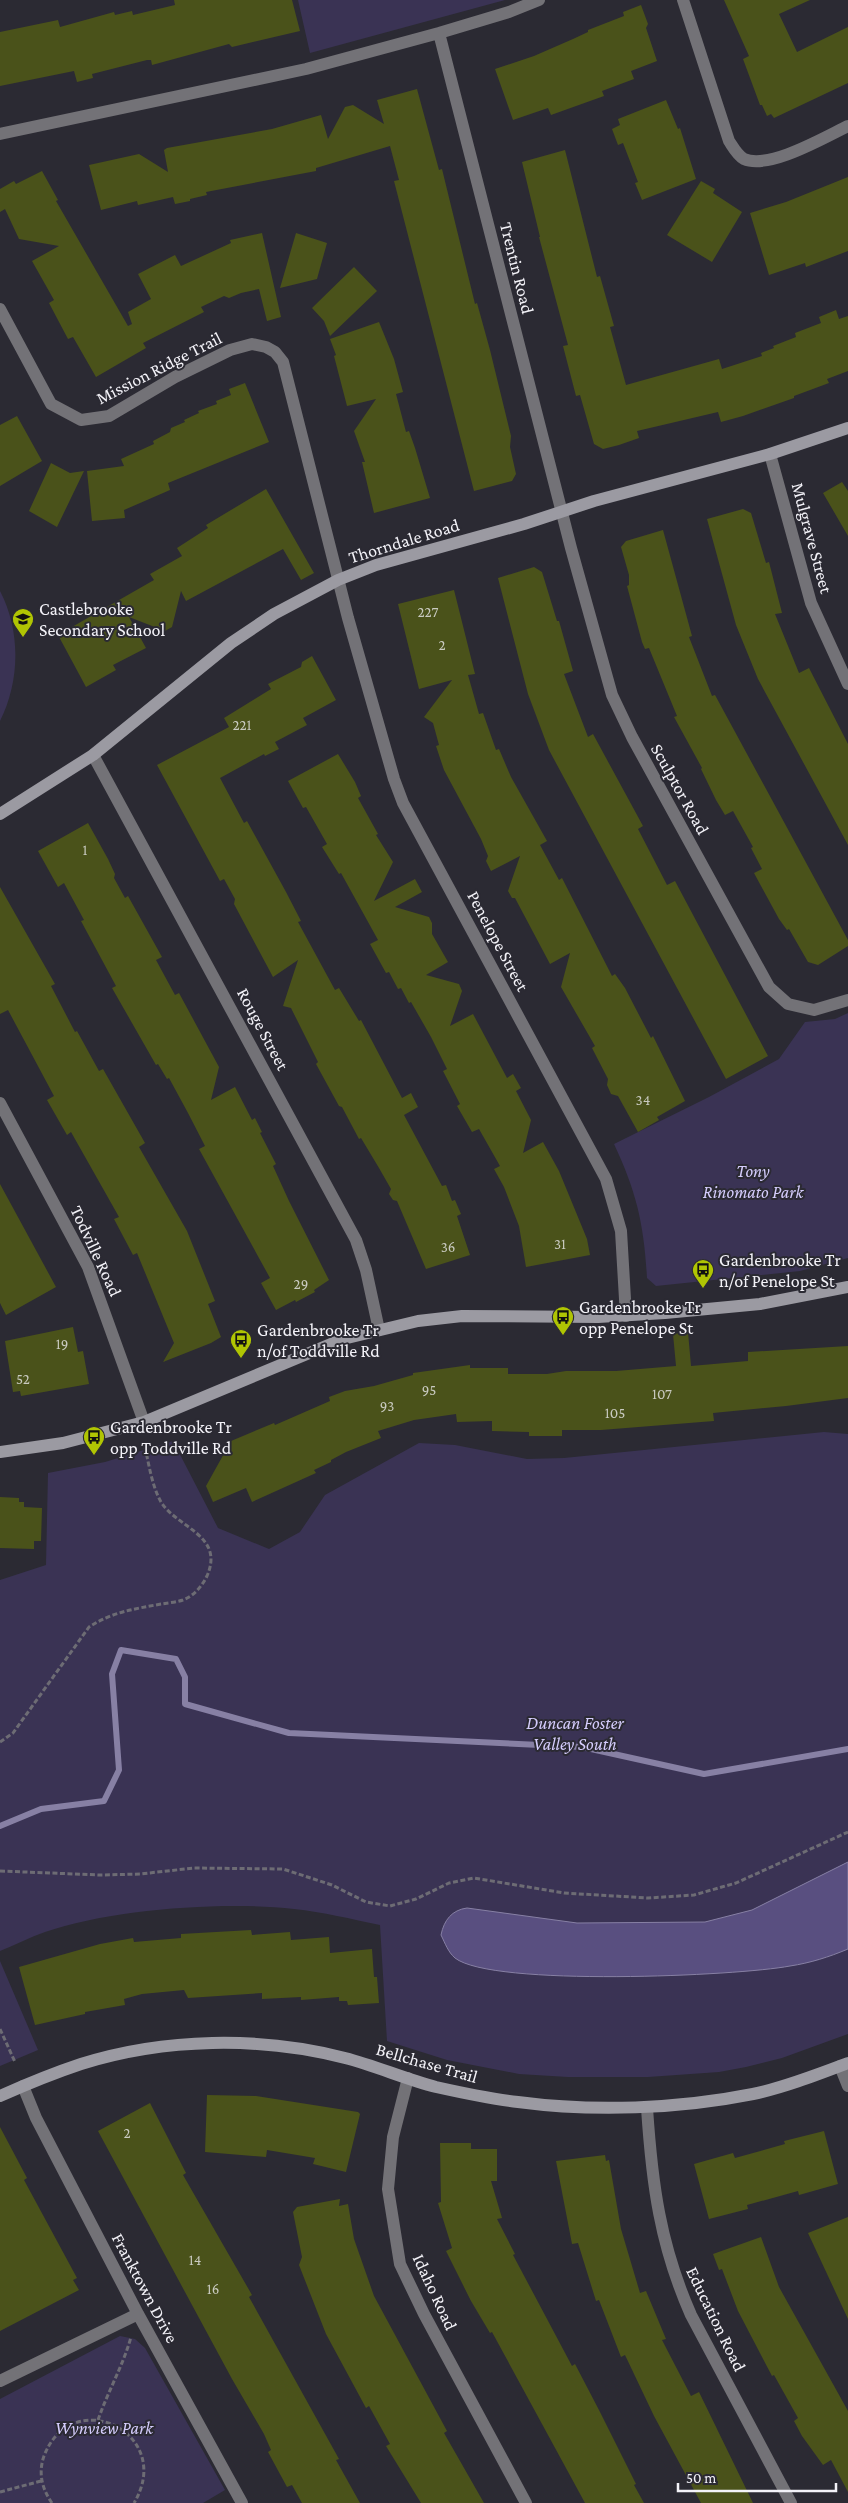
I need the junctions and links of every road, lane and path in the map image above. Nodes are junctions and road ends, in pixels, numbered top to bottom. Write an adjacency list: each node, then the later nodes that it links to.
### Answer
1 (539, 0): 3 (street)
2 (683, 0): 4 (street)
3 (439, 33): 5 (street); 9 (street, Trentin Road)
4 (848, 126)
5 (0, 134)
6 (0, 309): 10 (street, Mission Ridge Trail)
7 (848, 428): 8 (street, Thorndale Road)
8 (770, 454): 9 (street, Thorndale Road); 11 (street, Mulgrave Street)
9 (562, 512): 10 (street, Thorndale Road); 14 (street, Sculptor Road)
10 (338, 580): 12 (street, Thorndale Road); 17 (street, Penelope Street)
11 (848, 684)
12 (93, 755): 13 (street, Thorndale Road); 18 (street, Rouge Street)
13 (0, 814)
14 (848, 1000)
15 (1, 1109): 19 (street, Todville Road)
16 (848, 1287): 17 (street)
17 (626, 1316): 18 (street)
18 (379, 1330): 19 (street)
19 (144, 1422): 21 (street)
20 (145, 1447): 22 (path)
21 (0, 1452)
22 (0, 1742)
23 (848, 1832): 24 (path)
24 (0, 1871)
25 (0, 2029): 26 (path)
26 (15, 2062)
27 (844, 2064): 30 (street); 32 (street, Bellchase Trail)
28 (408, 2078): 29 (street, Bellchase Trail); 32 (street, Bellchase Trail); 41 (street, Idaho Road)
29 (24, 2086): 31 (street, Bellchase Trail); 33 (street, Franktown Drive)
30 (848, 2086)
31 (0, 2096)
32 (647, 2108): 42 (street, Education Road)
33 (138, 2314): 34 (street); 35 (path); 40 (street, Franktown Drive)
34 (0, 2382)
35 (98, 2420): 36 (path); 39 (path)
36 (42, 2481): 37 (path); 38 (path)
37 (0, 2492)
38 (52, 2503)
39 (134, 2503)
40 (242, 2503)
41 (526, 2503)
42 (791, 2503)

